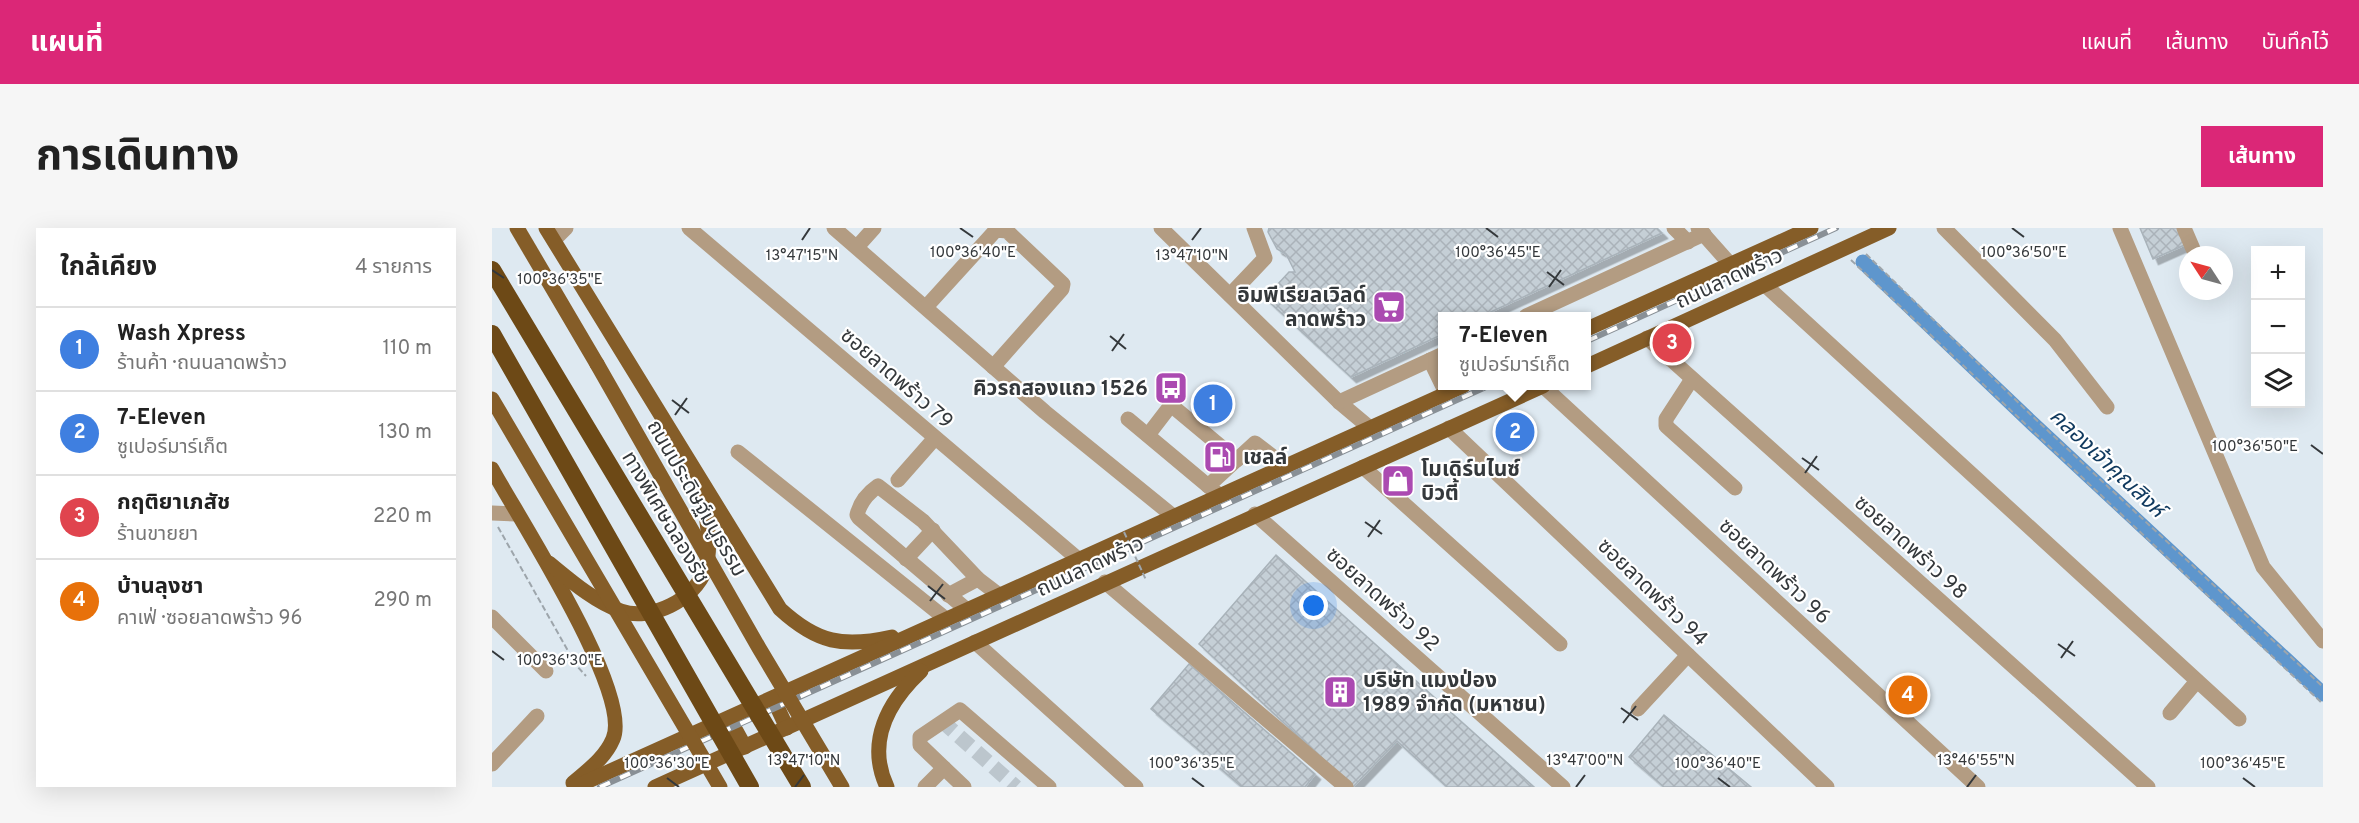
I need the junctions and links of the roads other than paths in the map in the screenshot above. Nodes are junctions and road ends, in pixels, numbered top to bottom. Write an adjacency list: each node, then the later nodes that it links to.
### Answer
1 (518, 228): 94 (main road, ถนนประดิษฐ์มนูธรรม, bridge)
2 (566, 228): 15 (street)
3 (689, 228): 44 (street, ซอยลาดพร้าว 79)
4 (834, 228): 18 (street)
5 (873, 228): 18 (street)
6 (1161, 228): 22 (street)
7 (1254, 228): 22 (street)
8 (1674, 228): 16 (street)
9 (1811, 228): 19 (main road, ถนนลาดพร้าว)
10 (1889, 228): 21 (main road, ถนนลาดพร้าว)
11 (1944, 228): 39 (street)
12 (2120, 228): 70 (street)
13 (2184, 228): 17 (street)
14 (1701, 231): 16 (street); 19 (street)
15 (550, 234): 50 (main road)
16 (1688, 242): 24 (street)
17 (2192, 246)
18 (856, 247): 23 (street)
19 (1730, 264): 25 (main road, ถนนลาดพร้าว)
20 (492, 270): 93 (highway, ทางพิเศษฉลองรัช, bridge)
21 (1764, 285): 27 (main road, ถนนลาดพร้าว); 76 (street)
22 (1230, 295): 38 (street)
23 (926, 307): 30 (street); 30 (street)
24 (1535, 312)
25 (1591, 327)
26 (492, 334): 92 (highway, bridge)
27 (1647, 338): 29 (main road, ถนนลาดพร้าว); 31 (street, ซอยลาดพร้าว 98)
28 (1436, 357): 38 (street)
29 (1591, 364)
30 (993, 367): 56 (street)
31 (1692, 379): 52 (street); 103 (street, ซอยลาดพร้าว 98)
32 (1445, 390): 36 (street)
33 (1453, 390): 36 (main road, ถนนลาดพร้าว)
34 (1534, 390): 42 (main road, ถนนลาดพร้าว)
35 (1547, 390): 102 (street, ซอยลาดพร้าว 96)
36 (1446, 393): 41 (main road, ถนนลาดพร้าว)
37 (492, 399): 91 (main road, bridge)
38 (1340, 402): 41 (street)
39 (2107, 407)
40 (1128, 419): 43 (street)
41 (1370, 428): 47 (main road, ถนนลาดพร้าว)
42 (1449, 428): 48 (main road, ถนนลาดพร้าว); 73 (street, ซอยลาดพร้าว 94)
43 (1148, 435): 46 (street); 53 (street)
44 (935, 438): 51 (street); 61 (street, ซอยลาดพร้าว 79)
45 (738, 452): 68 (street)
46 (1237, 460): 47 (street); 53 (street)
47 (1285, 466): 53 (main road, ถนนลาดพร้าว)
48 (1363, 466): 55 (main road, ถนนลาดพร้าว); 72 (street)
49 (492, 469): 54 (main road)
50 (699, 477): 59 (main road); 69 (main road)
51 (898, 480)
52 (1735, 488)
53 (1214, 491): 56 (main road, ถนนลาดพร้าว)
54 (516, 514): 57 (street); 59 (main road)
55 (1255, 514): 63 (main road, ถนนลาดพร้าว); 101 (street, ซอยลาดพร้าว 92)
56 (1173, 516): 61 (main road, ถนนลาดพร้าว)
57 (495, 520)
58 (933, 530): 60 (street); 60 (street); 62 (street)
59 (542, 557): 88 (main road)
60 (906, 559): 64 (street)
61 (1078, 559): 65 (main road, ถนนลาดพร้าว)
62 (978, 579): 64 (street); 65 (street)
63 (1105, 582): 71 (main road, ถนนลาดพร้าว); 100 (street)
64 (948, 595): 66 (street)
65 (999, 595): 66 (main road, ถนนลาดพร้าว)
66 (967, 610): 68 (main road, ถนนลาดพร้าว)
67 (492, 617): 75 (street)
68 (946, 619): 69 (main road, ถนนลาดพร้าว)
69 (924, 630): 77 (main road, ถนนลาดพร้าว)
70 (2323, 641)
71 (975, 642): 74 (main road, ถนนลาดพร้าว); 99 (street)
72 (1560, 644)
73 (1688, 655): 78 (street); 87 (street, ซอยลาดพร้าว 94)
74 (930, 663): 83 (main road, ถนนลาดพร้าว); 95 (main road)
75 (546, 671)
76 (2197, 681): 79 (street); 82 (street)
77 (773, 698): 81 (main road, ถนนลาดพร้าว); 83 (main road)
78 (1638, 709)
79 (2170, 713)
80 (537, 716): 85 (street)
81 (729, 718): 84 (main road); 89 (main road, ถนนลาดพร้าว)
82 (2239, 719)
83 (787, 728): 84 (main road, ถนนลาดพร้าว)
84 (745, 747): 90 (main road, ถนนลาดพร้าว)
85 (492, 764)
86 (944, 768): 96 (street); 97 (street); 98 (street)
87 (1823, 786)
88 (567, 787)
89 (575, 787)
90 (655, 787)
91 (720, 787)
92 (750, 787)
93 (802, 787)
94 (842, 787)
95 (887, 787)
96 (925, 787)
97 (964, 787)
98 (1049, 787)
99 (1136, 787)
100 (1347, 787)
101 (1563, 787)
102 (1977, 787)
103 (2148, 787)

